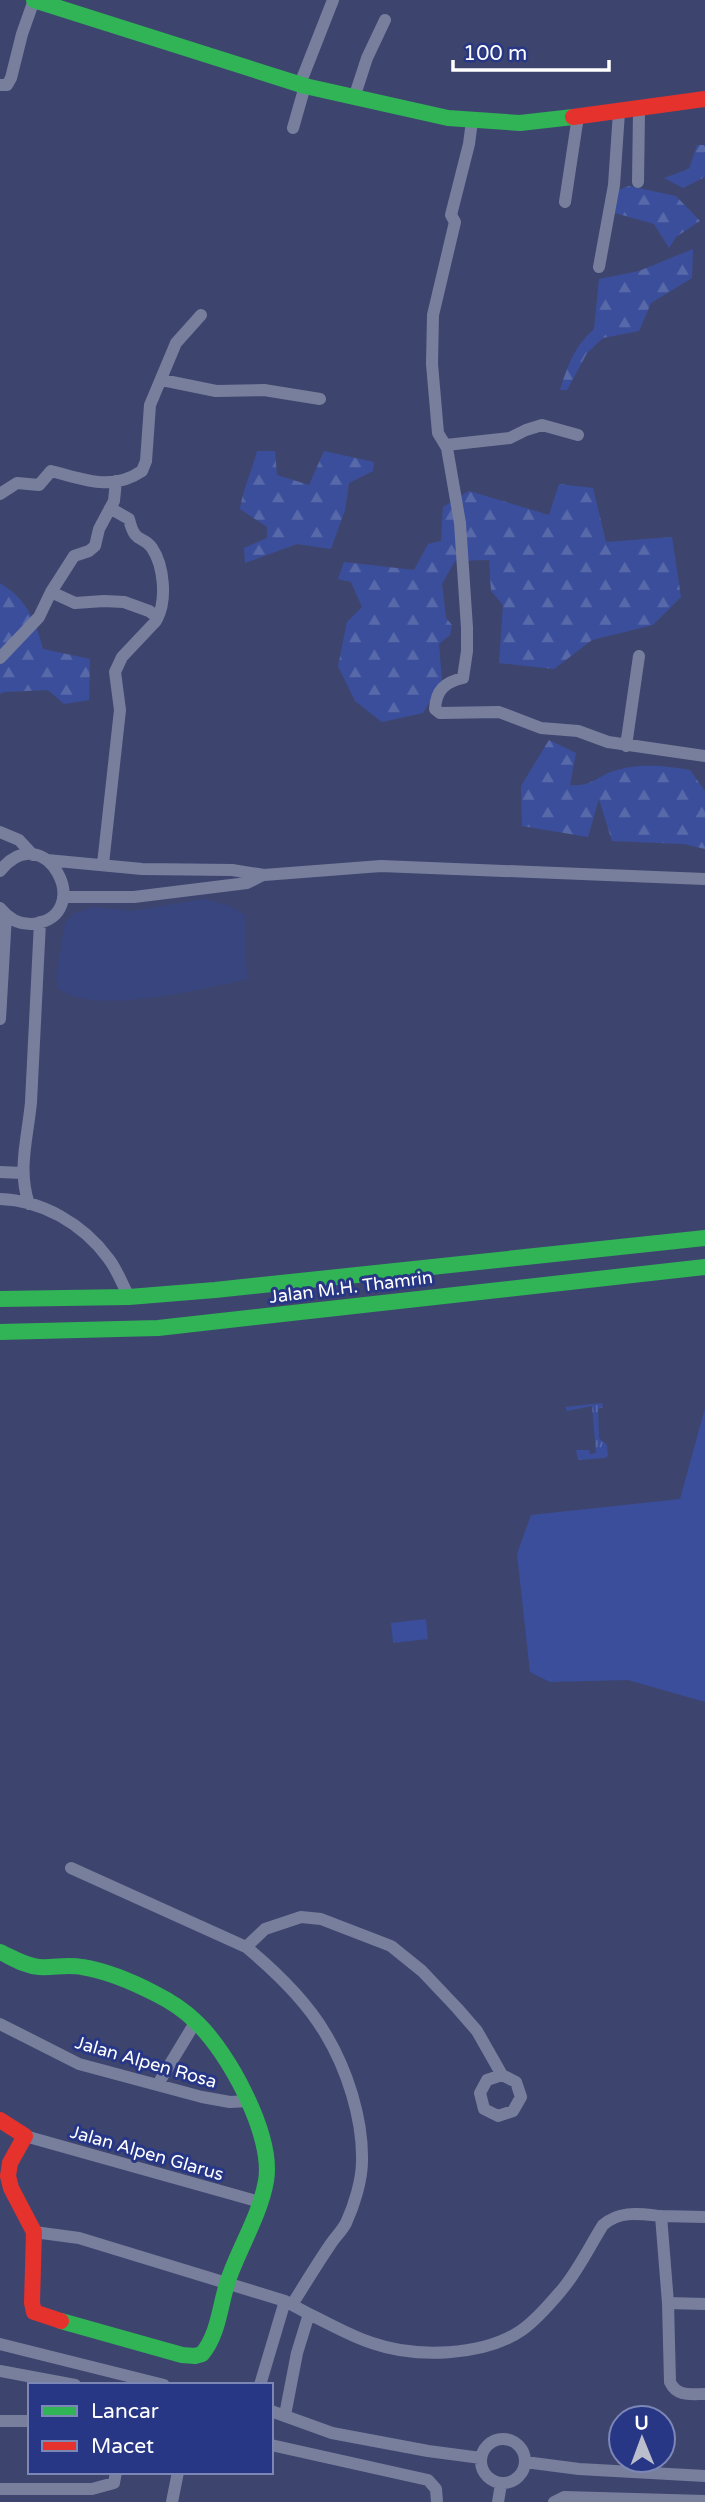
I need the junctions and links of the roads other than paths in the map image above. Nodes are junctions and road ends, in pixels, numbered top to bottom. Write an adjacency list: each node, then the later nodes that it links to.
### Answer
1 (34, 0): 4 (main road); 5 (street)
2 (333, 0): 4 (street)
3 (386, 20): 6 (street)
4 (303, 85): 6 (main road); 12 (street)
5 (0, 86)
6 (355, 98): 11 (main road)
7 (705, 99): 8 (main road)
8 (639, 110): 9 (main road); 13 (street)
9 (619, 113): 10 (main road); 15 (street)
10 (578, 116): 11 (main road); 14 (street)
11 (472, 121): 20 (street)
12 (293, 128)
13 (638, 182)
14 (565, 202)
15 (599, 267)
16 (201, 316): 17 (street)
17 (162, 380): 18 (street); 21 (street)
18 (320, 399)
19 (579, 435): 20 (street)
20 (446, 445): 28 (street)
21 (116, 481): 22 (street); 23 (street)
22 (0, 494)
23 (110, 509): 24 (street); 25 (street)
24 (51, 592): 25 (street); 27 (street)
25 (157, 619): 33 (street)
26 (639, 656): 28 (street)
27 (0, 658)
28 (626, 746): 29 (street)
29 (705, 756)
30 (0, 832): 31 (street)
31 (33, 855): 32 (street); 34 (street)
32 (47, 860): 33 (street); 37 (street)
33 (103, 864): 35 (street)
34 (0, 871)
35 (264, 875): 36 (street); 37 (street)
36 (705, 879)
37 (63, 897): 39 (street)
38 (3, 911): 39 (street); 40 (street)
39 (40, 922): 42 (street)
40 (0, 1018)
41 (0, 1172): 42 (street)
42 (22, 1172): 44 (street)
43 (0, 1199): 44 (street)
44 (29, 1204): 47 (street)
45 (705, 1238): 47 (main road, Jalan M.H. Thamrin)
46 (705, 1267): 49 (main road, Jalan M.H. Thamrin)
47 (129, 1297): 48 (main road, Jalan M.H. Thamrin)
48 (0, 1299)
49 (0, 1332)
50 (71, 1868): 51 (street)
51 (246, 1947): 55 (street); 65 (street)
52 (0, 1952): 53 (main road)
53 (196, 2021): 56 (street); 57 (main road)
54 (0, 2024): 56 (street, Jalan Alpen Rosa)
55 (502, 2075)
56 (158, 2084): 57 (street, Jalan Alpen Rosa)
57 (249, 2101): 60 (main road)
58 (0, 2120): 59 (main road)
59 (25, 2136): 60 (street, Jalan Alpen Glarus); 63 (main road)
60 (260, 2203): 64 (main road)
61 (661, 2216): 62 (street); 66 (street); 68 (street)
62 (705, 2217)
63 (34, 2232): 64 (street); 64 (main road)
64 (227, 2283): 65 (street)
65 (289, 2302): 68 (street); 73 (street)
66 (668, 2303): 67 (street); 74 (street)
67 (705, 2304)
68 (309, 2314): 76 (street)
69 (0, 2344): 71 (street)
70 (0, 2371): 72 (street)
71 (132, 2381)
72 (64, 2383)
73 (261, 2383)
74 (705, 2394)
75 (273, 2412): 76 (street)
76 (285, 2415): 80 (street)
77 (0, 2421): 78 (street)
78 (28, 2421)
79 (273, 2445): 90 (street)
80 (481, 2458): 81 (street); 85 (street)
81 (525, 2462): 84 (street); 85 (street)
82 (116, 2474): 86 (street)
83 (178, 2474): 89 (street)
84 (705, 2476)
85 (501, 2484): 91 (street)
86 (0, 2489)
87 (682, 2501): 88 (street); 92 (street)
88 (705, 2501)
89 (172, 2502)
90 (437, 2502)
91 (498, 2502)
92 (554, 2502)

